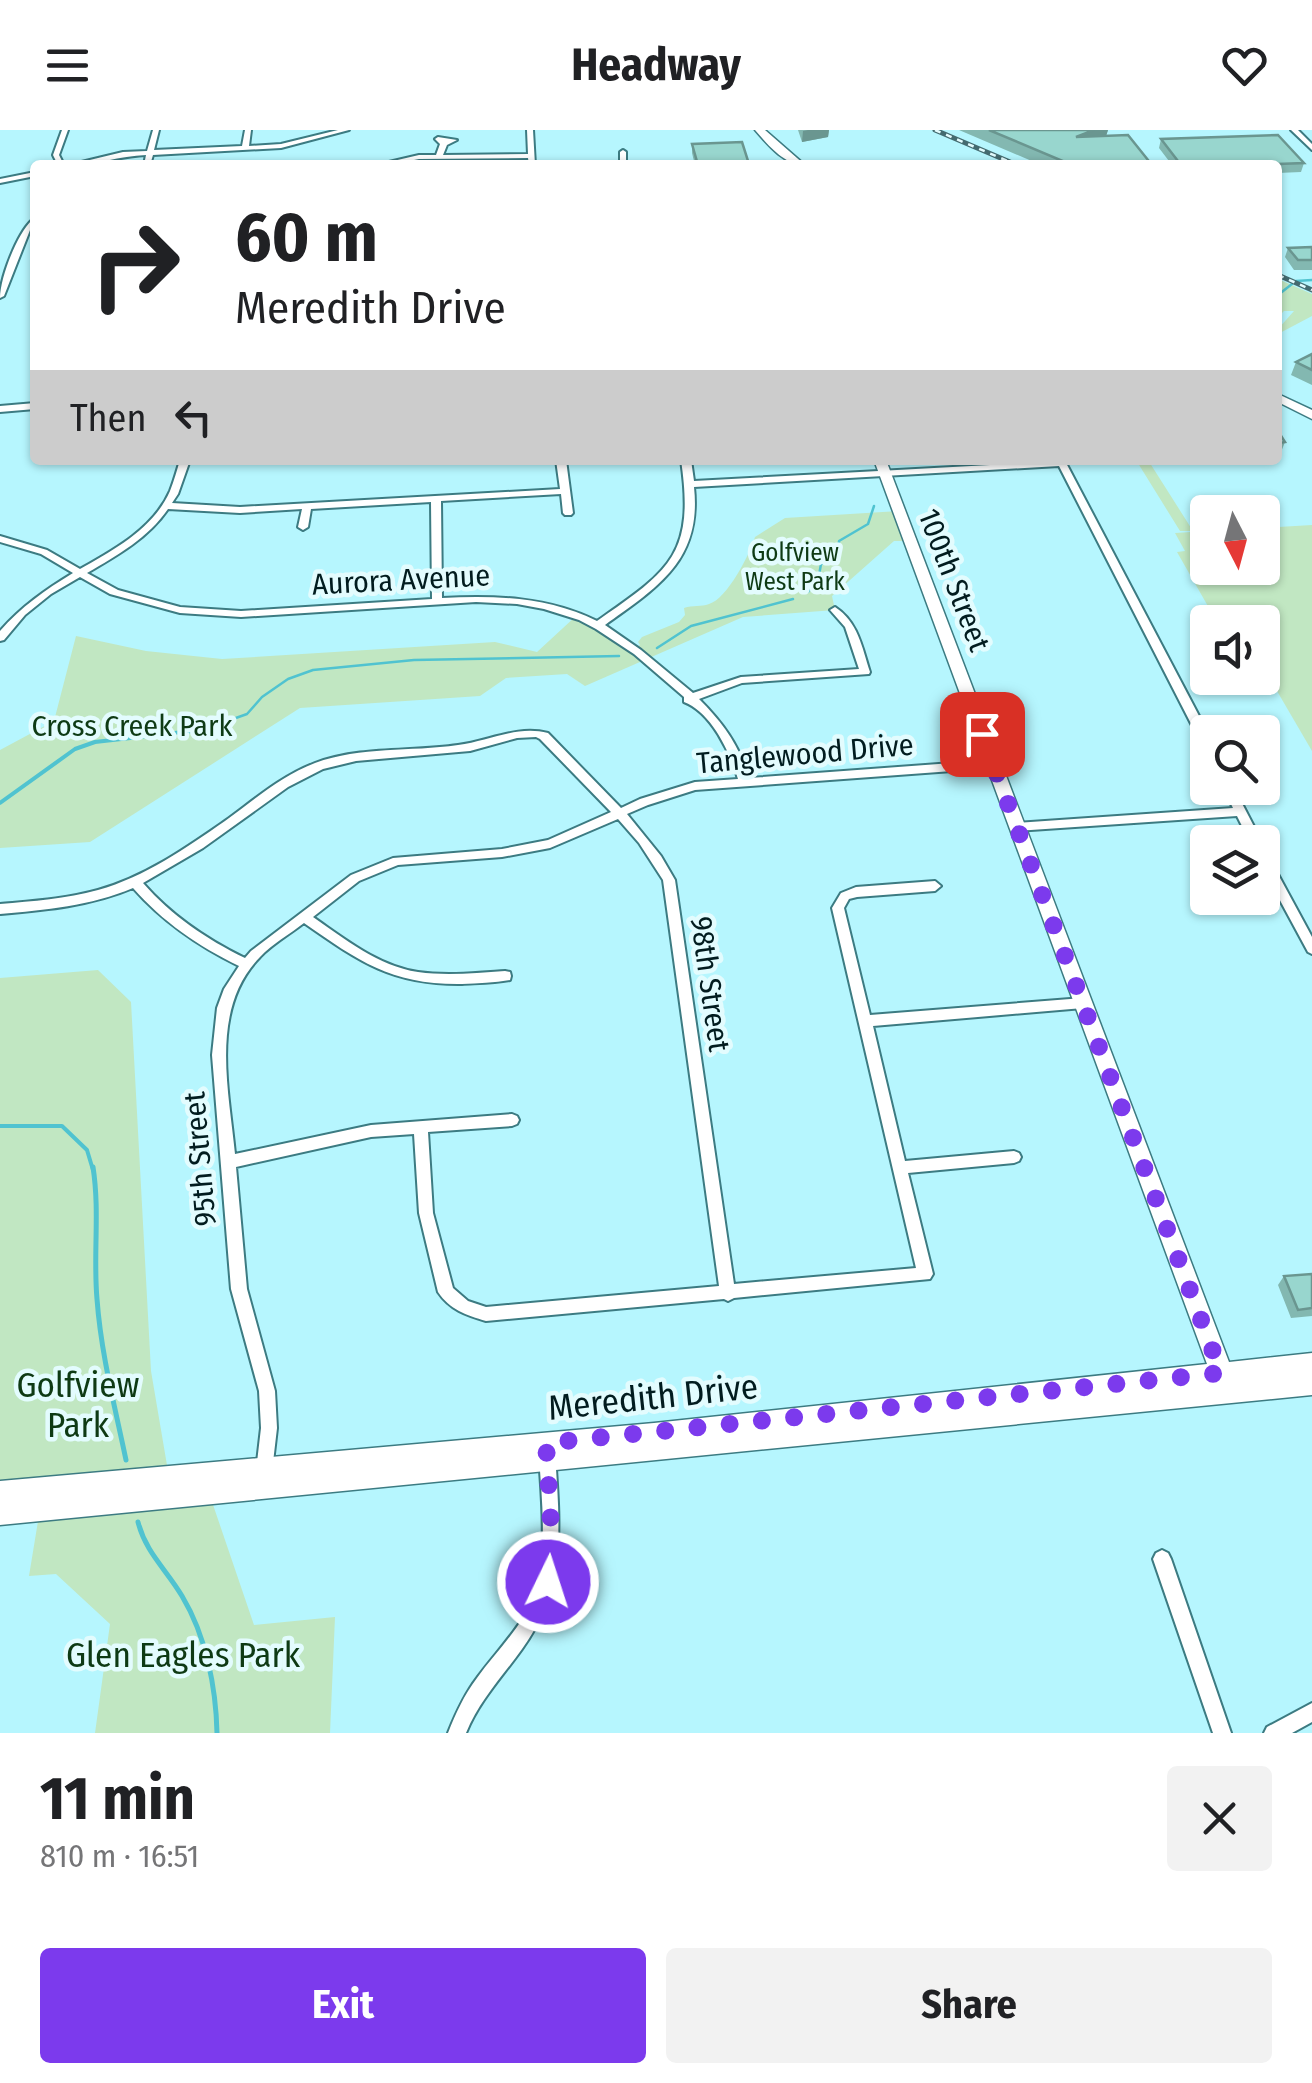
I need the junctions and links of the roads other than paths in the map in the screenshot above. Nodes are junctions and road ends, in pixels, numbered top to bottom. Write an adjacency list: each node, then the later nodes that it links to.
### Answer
1 (65, 130): 15 (street)
2 (156, 130): 13 (street)
3 (248, 130): 11 (street)
4 (346, 130): 11 (street)
5 (530, 130): 19 (street)
6 (751, 130): 21 (main road)
7 (760, 130): 22 (main road)
8 (1294, 130): 10 (street)
9 (444, 144): 14 (street)
10 (1312, 148)
11 (245, 149): 13 (street)
12 (623, 152): 20 (street)
13 (150, 153): 16 (street); 17 (street)
14 (438, 156): 18 (street); 19 (street)
15 (59, 160)
16 (91, 160)
17 (148, 160)
18 (412, 160)
19 (532, 160)
20 (623, 160)
21 (781, 160)
22 (793, 160)
23 (30, 175): 24 (street)
24 (0, 181)
25 (30, 226): 26 (street)
26 (0, 296)
27 (1282, 391): 29 (main road)
28 (1282, 400): 32 (main road)
29 (1312, 405)
30 (30, 406): 31 (street)
31 (0, 409)
32 (1312, 415)
33 (184, 465): 42 (street)
34 (561, 465): 40 (street)
35 (687, 465): 39 (street)
36 (942, 465): 38 (street)
37 (1063, 465): 53 (street)
38 (882, 466): 39 (street); 54 (main road, 100th Street)
39 (691, 484): 50 (street)
40 (564, 491): 41 (street); 44 (street)
41 (436, 498): 43 (street); 48 (street)
42 (169, 506): 43 (street); 47 (street)
43 (307, 506): 45 (street)
44 (568, 513)
45 (303, 527)
46 (0, 538): 47 (street, Aurora Avenue)
47 (80, 574): 48 (street, Aurora Avenue); 51 (street)
48 (436, 602): 50 (street, Aurora Avenue)
49 (835, 610): 52 (street)
50 (598, 625): 52 (street, Aurora Avenue)
51 (0, 638)
52 (688, 699): 55 (street, Aurora Avenue)
53 (1192, 715)
54 (993, 764): 55 (street, Tanglewood Drive); 60 (main road, 100th Street)
55 (744, 781): 58 (street, Tanglewood Drive)
56 (1238, 805): 57 (street)
57 (1241, 812): 59 (street); 60 (street)
58 (619, 814): 61 (street, 98th Street); 65 (street, Tanglewood Drive); 76 (street, 98th Street)
59 (1248, 825)
60 (1016, 828): 69 (main road, 100th Street)
61 (138, 884): 64 (street); 67 (street)
62 (935, 886): 70 (street)
63 (1280, 888): 66 (street)
64 (0, 910)
65 (304, 917): 67 (street, Tanglewood Drive); 68 (street)
66 (1312, 949)
67 (246, 964): 74 (street, 95th Street)
68 (505, 976)
69 (1084, 1003): 70 (street); 78 (main road, 100th Street)
70 (864, 1021): 75 (street)
71 (512, 1120): 72 (street)
72 (421, 1127): 74 (street); 76 (street)
73 (1014, 1157): 75 (street)
74 (228, 1162): 81 (street, 95th Street)
75 (900, 1168): 76 (street)
76 (728, 1294)
77 (1312, 1364): 78 (main road, Meredith Drive)
78 (1225, 1383): 79 (main road, Meredith Drive); 80 (main road, Meredith Drive)
79 (1312, 1384)
80 (546, 1451): 81 (main road, Meredith Drive); 86 (street)
81 (264, 1480): 82 (main road, Meredith Drive); 83 (main road, Meredith Drive)
82 (0, 1493)
83 (0, 1513)
84 (1162, 1558): 87 (street)
85 (1312, 1712): 88 (street)
86 (457, 1733)
87 (1222, 1733)
88 (1273, 1733)

